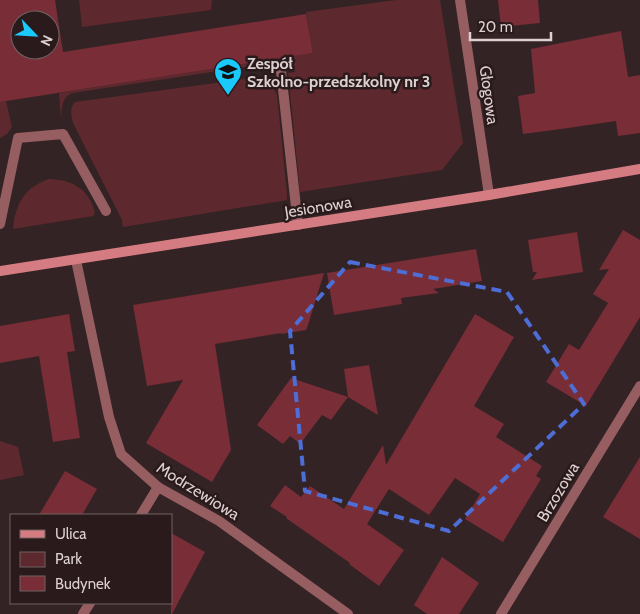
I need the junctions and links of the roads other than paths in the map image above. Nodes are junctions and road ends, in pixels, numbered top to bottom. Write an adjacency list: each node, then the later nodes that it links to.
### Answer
1 (460, 0): 4 (street, Głogowa)
2 (281, 71): 7 (street)
3 (640, 169): 4 (street, Jesionowa)
4 (489, 195): 7 (street, Jesionowa)
5 (106, 210): 6 (street)
6 (0, 224)
7 (298, 225): 8 (street, Jesionowa)
8 (76, 260): 9 (street, Jesionowa); 11 (street, Modrzewiowa)
9 (0, 271)
10 (640, 386): 14 (street, Brzozowa)
11 (158, 487): 12 (street); 13 (street, Modrzewiowa)
12 (142, 514)
13 (348, 614)
14 (501, 614)

